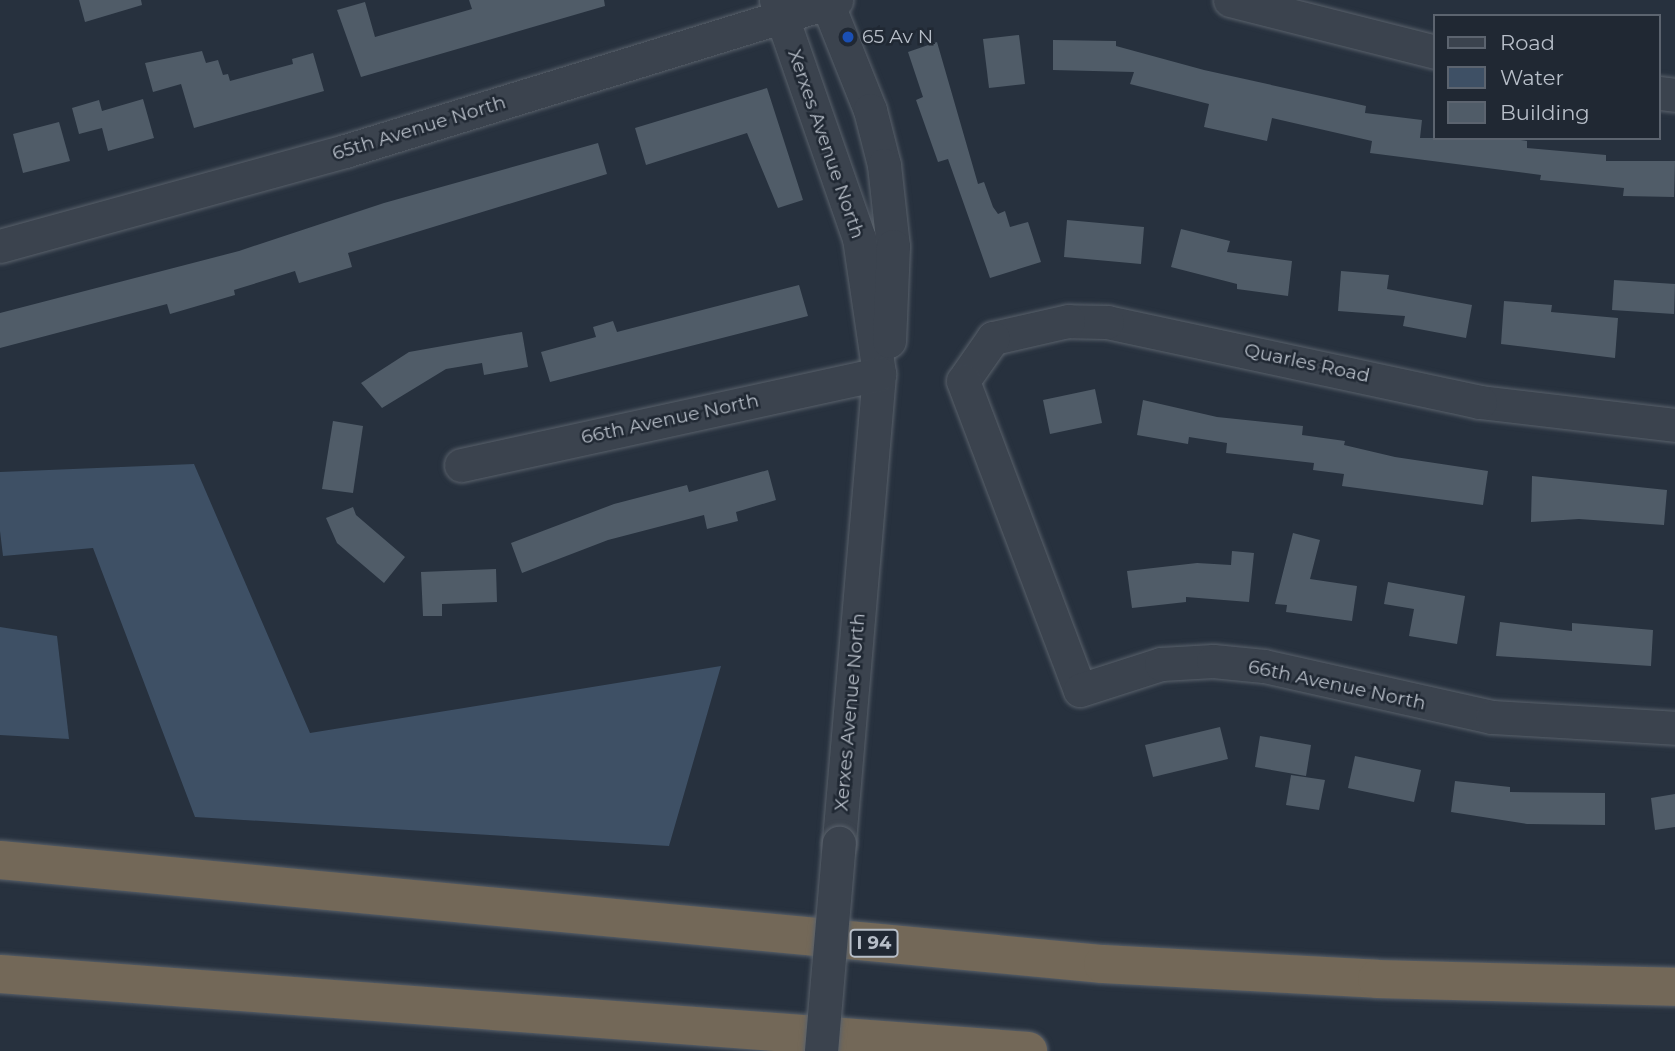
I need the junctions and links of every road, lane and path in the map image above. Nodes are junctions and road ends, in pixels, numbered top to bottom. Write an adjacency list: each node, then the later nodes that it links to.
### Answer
1 (1230, 0): 4 (street)
2 (830, 1): 3 (street, 65th Avenue North); 6 (street, Xerxes Avenue North)
3 (779, 9): 5 (street, 65th Avenue North); 6 (street, Xerxes Avenue North)
4 (1434, 52)
5 (0, 246)
6 (878, 374): 9 (street, 66th Avenue North); 16 (street, Xerxes Avenue North, bridge)
7 (963, 382): 8 (street, Quarles Road); 10 (street, 66th Avenue North)
8 (1675, 425)
9 (461, 465)
10 (1675, 728)
11 (0, 860): 12 (highway, I 94)
12 (76, 869): 13 (highway); 15 (highway, I 94)
13 (0, 876)
14 (0, 974): 17 (highway)
15 (1675, 987)
16 (821, 1051)
17 (1028, 1051)

